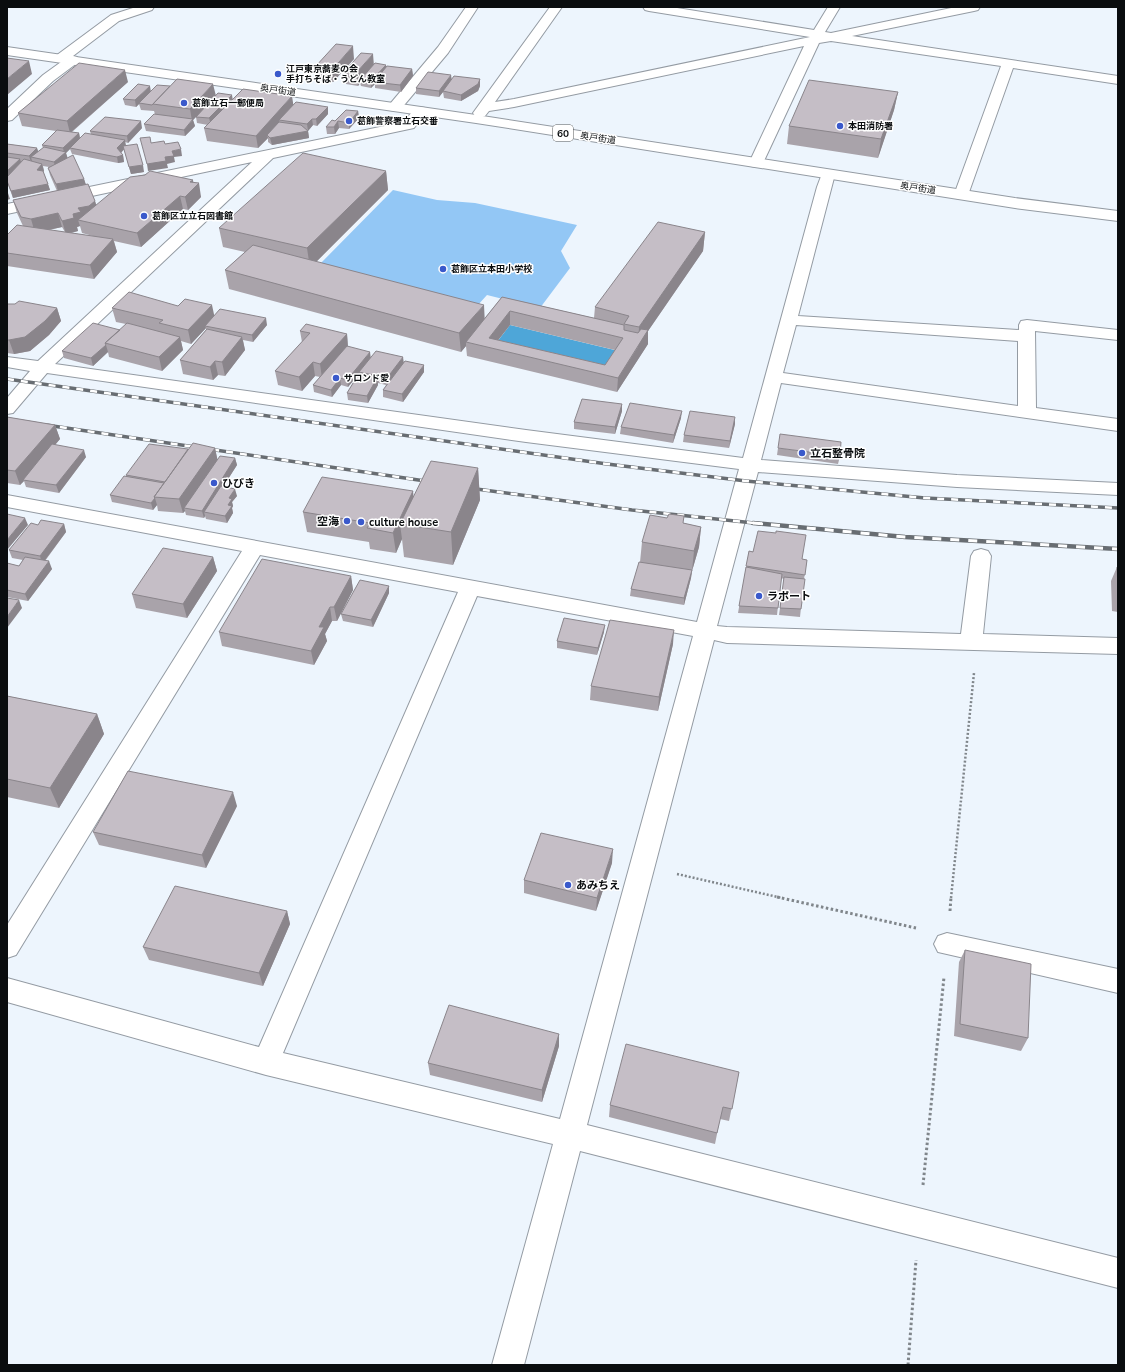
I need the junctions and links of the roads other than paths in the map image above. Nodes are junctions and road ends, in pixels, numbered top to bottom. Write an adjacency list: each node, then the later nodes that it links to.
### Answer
1 (148, 7): 10 (street)
2 (472, 7): 13 (street)
3 (556, 7): 14 (street)
4 (649, 7): 7 (street)
5 (834, 7): 7 (street)
6 (974, 7): 8 (street)
7 (815, 37): 8 (street); 14 (street); 19 (street)
8 (831, 37): 11 (street)
9 (7, 51): 10 (street, 奥戸街道 / 60)
10 (67, 59): 13 (street, 奥戸街道 / 60); 16 (street)
11 (1008, 64): 12 (street); 21 (street)
12 (1118, 80)
13 (395, 107): 15 (street, 奥戸街道 / 60)
14 (486, 107): 17 (street)
15 (420, 111): 17 (street, 奥戸街道 / 60); 18 (street)
16 (7, 117)
17 (476, 119): 19 (street, 奥戸街道 / 60)
18 (269, 154): 22 (street); 28 (street)
19 (756, 163): 20 (street, 奥戸街道 / 60)
20 (828, 174): 21 (street, 奥戸街道 / 60); 24 (street)
21 (961, 195): 23 (street, 奥戸街道 / 60)
22 (7, 209)
23 (1118, 216)
24 (789, 320): 26 (street); 29 (street)
25 (1118, 335): 26 (street)
26 (1027, 336): 31 (street)
27 (7, 362): 28 (street)
28 (43, 367): 30 (street); 33 (street)
29 (774, 377): 31 (street); 33 (street)
30 (7, 409)
31 (1027, 413): 32 (street)
32 (1118, 426)
33 (751, 465): 34 (street); 39 (street)
34 (1118, 489)
35 (7, 501): 36 (street)
36 (254, 548): 38 (street); 43 (street)
37 (981, 556): 40 (street)
38 (470, 588): 39 (street); 46 (street)
39 (706, 632): 40 (street); 47 (street)
40 (974, 642): 41 (street)
41 (1118, 646)
42 (948, 940): 44 (street)
43 (7, 947)
44 (1118, 981)
45 (7, 990): 46 (street)
46 (266, 1062): 47 (street)
47 (572, 1135): 48 (street); 49 (street)
48 (1118, 1274)
49 (508, 1365)

